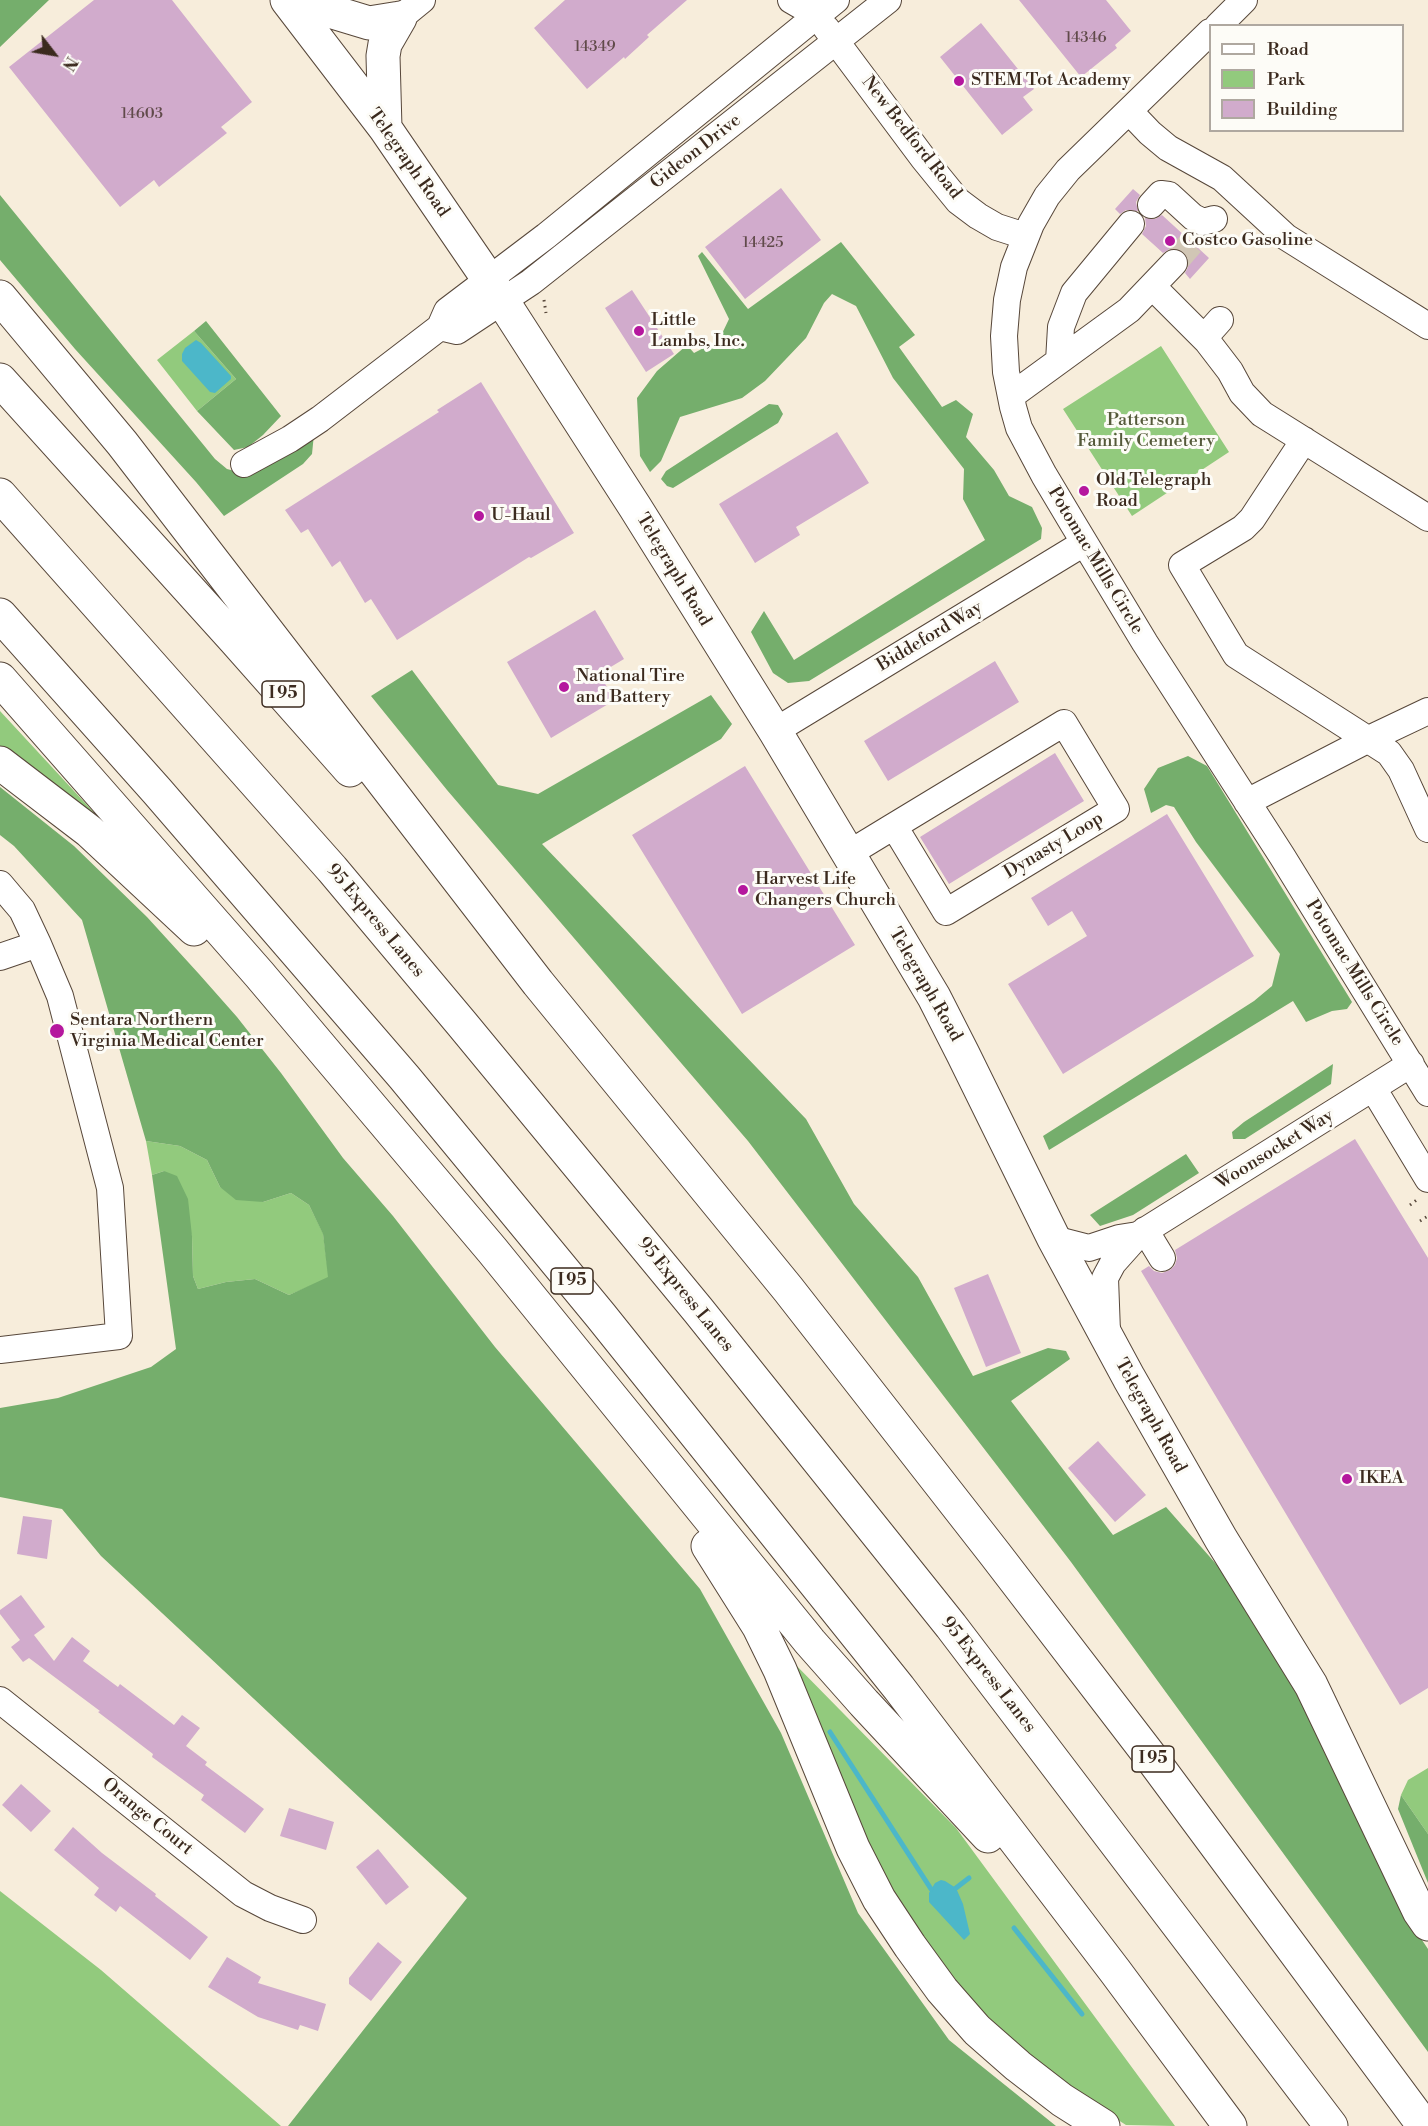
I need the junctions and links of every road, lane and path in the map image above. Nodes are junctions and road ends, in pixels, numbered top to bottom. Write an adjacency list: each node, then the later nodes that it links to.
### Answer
1 (287, 0): 12 (main road, Telegraph Road)
2 (293, 0): 7 (main road)
3 (791, 0): 6 (street)
4 (888, 0): 10 (street, Gideon Drive)
5 (1239, 1): 8 (street)
6 (822, 5): 10 (street, New Bedford Road); 21 (street, Gideon Drive)
7 (411, 9): 12 (main road)
8 (1220, 24)
9 (1209, 33): 11 (street, Potomac Mills Circle)
10 (836, 42): 17 (street, New Bedford Road); 21 (street, Gideon Drive)
11 (1130, 111): 13 (street); 17 (street, Potomac Mills Circle)
12 (385, 128): 21 (main road, Telegraph Road)
13 (1240, 194): 15 (street); 25 (street)
14 (1150, 205): 15 (street)
15 (1214, 219): 18 (street)
16 (1131, 224): 26 (street)
17 (1025, 236): 28 (street, Potomac Mills Circle)
18 (1193, 241)
19 (1174, 263): 20 (street)
20 (1152, 286): 26 (street); 29 (street)
21 (496, 291): 30 (street); 37 (main road, Telegraph Road)
22 (543, 294): 24 (path)
23 (0, 297): 47 (main road)
24 (546, 313)
25 (1428, 326)
26 (1059, 361): 28 (street)
27 (0, 380): 47 (main road, I 95)
28 (1011, 396): 33 (street, Potomac Mills Circle)
29 (1304, 441): 32 (street); 38 (street)
30 (244, 464)
31 (0, 495): 67 (main road, 95 Express Lanes)
32 (1428, 518)
33 (1084, 543): 37 (street, Biddeford Way); 40 (street, Potomac Mills Circle)
34 (0, 615): 64 (main road, I 95)
35 (0, 679): 51 (main road)
36 (1428, 711): 38 (street)
37 (775, 731): 43 (main road, Telegraph Road)
38 (1369, 739): 40 (street); 42 (street)
39 (0, 763): 51 (main road)
40 (1247, 802): 48 (street, Potomac Mills Circle)
41 (894, 826): 41 (street, Dynasty Loop); 43 (street, Dynasty Loop)
42 (1428, 830)
43 (848, 854): 56 (main road, Telegraph Road)
44 (0, 884): 45 (street)
45 (38, 944): 46 (street); 59 (street)
46 (0, 957)
47 (538, 982): 68 (main road, I 95)
48 (1411, 1064): 49 (street, Woonsocket Way); 50 (street, Potomac Mills Circle)
49 (1373, 1088): 52 (street); 55 (street, Woonsocket Way)
50 (1428, 1093)
51 (380, 1117): 60 (main road)
52 (1428, 1179)
53 (1428, 1216): 54 (path)
54 (1420, 1221)
55 (1142, 1233): 56 (street, Woonsocket Way); 57 (street); 58 (street, Woonsocket Way)
56 (1054, 1239): 58 (main road, Telegraph Road)
57 (1162, 1258)
58 (1107, 1338): 63 (main road, Telegraph Road)
59 (0, 1350)
60 (616, 1403): 64 (main road); 65 (main road)
61 (0, 1700): 62 (street, Orange Court)
62 (303, 1920)
63 (1428, 1924)
64 (1115, 1971): 66 (main road, I 95)
65 (1103, 2126)
66 (1230, 2126)
67 (1331, 2126)
68 (1424, 2126)

